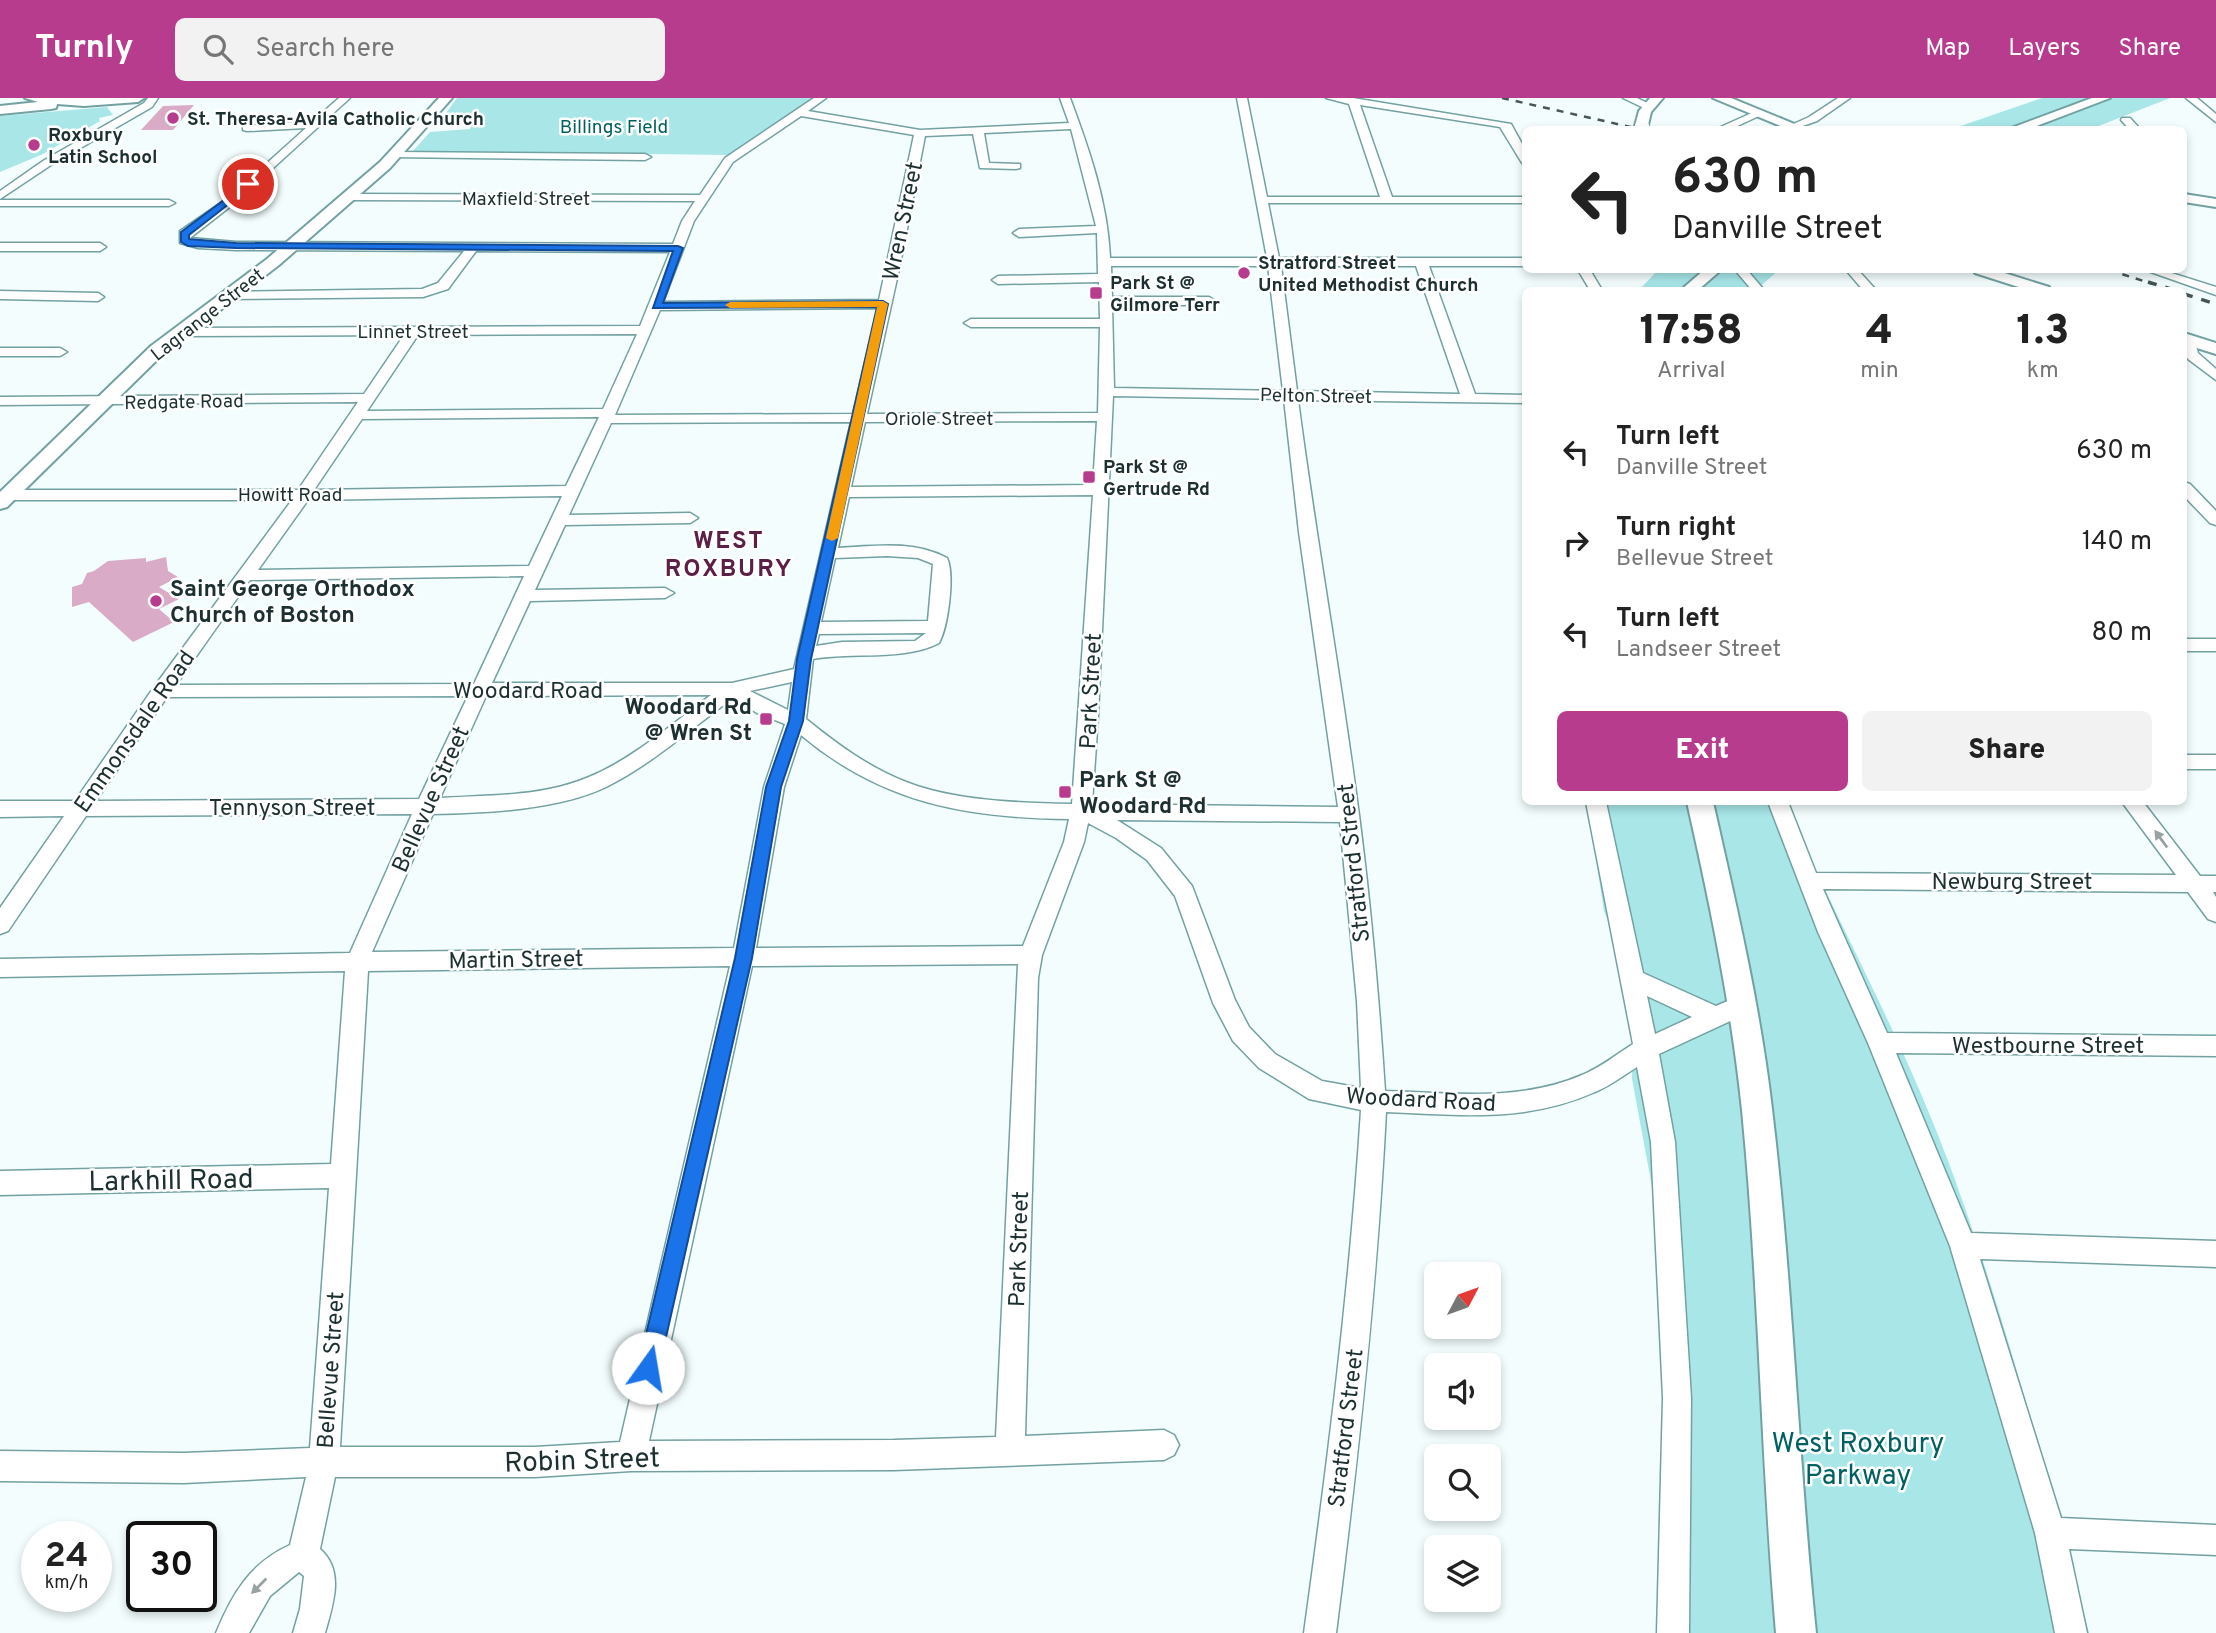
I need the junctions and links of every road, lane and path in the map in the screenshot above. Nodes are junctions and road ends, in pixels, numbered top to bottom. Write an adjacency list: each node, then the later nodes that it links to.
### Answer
1 (34, 98): 16 (main road); 18 (main road)
2 (138, 98): 16 (main road)
3 (153, 98): 38 (street)
4 (345, 98): 23 (street)
5 (446, 98): 35 (main road, Lagrange Street)
6 (821, 98): 19 (street, Bellevue Street)
7 (1065, 98): 24 (street, Park Street)
8 (1242, 98): 42 (street, Stratford Street)
9 (1331, 98): 17 (street)
10 (1628, 98): 15 (street)
11 (1719, 98): 20 (main road)
12 (1847, 98): 28 (street)
13 (2104, 98): 29 (main road)
14 (2192, 98): 21 (street)
15 (1649, 101): 25 (main road)
16 (84, 102): 18 (main road)
17 (1353, 102): 34 (street); 43 (street)
18 (0, 109)
19 (799, 113): 33 (street); 40 (street, Bellevue Street)
20 (1760, 113): 26 (street); 27 (main road)
21 (2216, 119)
22 (2126, 120): 30 (street)
23 (318, 124): 31 (street); 50 (street)
24 (1076, 126): 32 (street); 48 (street, Park Street)
25 (1643, 126)
26 (1729, 126)
27 (1793, 126)
28 (1801, 126)
29 (2024, 126)
30 (2132, 126)
31 (247, 128)
32 (978, 130): 33 (street); 37 (street)
33 (920, 133): 73 (street, Wren Street)
34 (1522, 154)
35 (395, 155): 36 (street); 39 (main road, Lagrange Street)
36 (645, 156)
37 (1016, 166)
38 (0, 197)
39 (350, 197): 40 (street, Maxfield Street); 50 (main road, Lagrange Street)
40 (702, 198): 54 (street, Bellevue Street)
41 (2187, 198): 47 (main road)
42 (1262, 200): 43 (street); 55 (street, Stratford Street)
43 (1387, 200): 44 (street)
44 (1522, 201)
45 (0, 203): 46 (street)
46 (169, 203)
47 (2216, 203)
48 (1103, 229): 49 (street); 58 (street, Park Street)
49 (1020, 233)
50 (293, 245): 53 (street); 69 (main road, Lagrange Street)
51 (0, 247): 52 (street)
52 (100, 247)
53 (473, 247): 54 (street); 69 (street)
54 (678, 248): 74 (street, Bellevue Street)
55 (1274, 262): 56 (street); 58 (street); 87 (street, Stratford Street)
56 (1421, 262): 57 (street); 89 (street)
57 (1522, 262)
58 (1106, 270): 63 (street); 71 (street, Park Street)
59 (1709, 273): 64 (main road)
60 (1855, 273): 65 (street)
61 (1990, 273): 66 (main road)
62 (2162, 273): 67 (street)
63 (998, 280)
64 (1693, 287)
65 (1867, 287)
66 (2034, 287)
67 (2216, 291)
68 (0, 295): 70 (street)
69 (229, 296): 79 (main road, Lagrange Street)
70 (98, 297)
71 (1107, 301): 72 (street); 76 (street, Park Street)
72 (1209, 301)
73 (883, 304): 74 (street); 96 (street, Wren Street)
74 (656, 306): 77 (street, Bellevue Street)
75 (971, 323): 76 (street)
76 (1107, 323): 86 (street, Park Street)
77 (646, 330): 78 (street, Linnet Street); 94 (street, Bellevue Street)
78 (414, 331): 79 (street, Linnet Street); 88 (street, Emmonsdale Road)
79 (180, 332): 92 (main road, Lagrange Street)
80 (2187, 340): 82 (main road)
81 (2187, 346): 85 (street)
82 (2216, 349)
83 (0, 352): 84 (street)
84 (60, 352)
85 (2216, 376)
86 (1106, 392): 87 (street, Pelton Street); 95 (street, Park Street)
87 (1291, 394): 89 (street, Pelton Street); 130 (street, Stratford Street)
88 (367, 398): 92 (street, Redgate Road); 93 (street, Emmonsdale Road)
89 (1468, 398): 90 (street, Pelton Street)
90 (1522, 400)
91 (0, 401): 92 (street, Redgate Road)
92 (104, 402): 101 (main road, Lagrange Street)
93 (356, 415): 94 (street, Oriole Street); 102 (street, Emmonsdale Road)
94 (607, 416): 96 (street, Oriole Street); 99 (street, Bellevue Street)
95 (1104, 417): 96 (street, Oriole Street); 97 (street, Park Street)
96 (859, 418): 100 (street, Wren Street)
97 (1100, 490): 100 (street); 129 (street, Park Street)
98 (2187, 490): 105 (street)
99 (572, 491): 102 (street, Howitt Road); 104 (street, Bellevue Street)
100 (843, 492): 106 (street, Wren Street)
101 (6, 493): 102 (street, Howitt Road)
102 (303, 495): 108 (street, Emmonsdale Road)
103 (690, 518): 104 (street)
104 (559, 520): 107 (street, Bellevue Street)
105 (2216, 520)
106 (829, 553): 111 (street); 112 (street, Wren Street)
107 (535, 571): 108 (street); 110 (street, Bellevue Street)
108 (245, 575): 118 (street, Emmonsdale Road)
109 (666, 593): 110 (street)
110 (524, 596): 117 (street, Bellevue Street)
111 (936, 627): 112 (street); 115 (street, Tennyson Street)
112 (811, 628): 115 (street, Wren Street)
113 (2187, 645): 114 (street)
114 (2216, 645)
115 (803, 663): 116 (street, Tennyson Street); 119 (street, Wren Street)
116 (732, 689): 117 (street, Woodard Road); 119 (street, Woodard Road); 126 (street, Tennyson Street)
117 (480, 690): 118 (street, Woodard Road); 126 (street, Bellevue Street)
118 (161, 691): 128 (street, Emmonsdale Road)
119 (796, 721): 129 (street, Woodard Road); 137 (street, Wren Street)
120 (2187, 762): 121 (street)
121 (2216, 762)
122 (1597, 805): 140 (street)
123 (1701, 805): 141 (main road)
124 (1779, 805): 131 (street)
125 (2134, 805): 132 (street, one-way to 125)
126 (426, 806): 128 (street, Tennyson Street); 138 (street, Bellevue Street)
127 (0, 809): 128 (street, Tennyson Street)
128 (78, 810): 135 (street, Emmonsdale Road)
129 (1081, 811): 130 (street); 136 (street, Park Street); 145 (street, Woodard Road)
130 (1349, 815): 145 (street, Stratford Street)
131 (1809, 881): 132 (street, Newburg Street); 142 (street)
132 (2194, 883): 133 (street, Newburg Street); 134 (street)
133 (2216, 884)
134 (2216, 913)
135 (0, 925)
136 (1031, 955): 137 (street, Martin Street); 151 (street, Park Street)
137 (743, 958): 138 (street, Martin Street); 152 (street, Wren Street)
138 (357, 961): 139 (street, Martin Street); 146 (street, Bellevue Street)
139 (0, 968)
140 (1633, 979): 141 (street); 144 (street)
141 (1730, 1011): 144 (street, Woodard Road); 162 (main road)
142 (1880, 1043): 143 (street, Westbourne Street); 148 (street)
143 (2216, 1046)
144 (1646, 1048): 145 (street, Woodard Road); 161 (street)
145 (1374, 1101): 160 (street, Stratford Street)
146 (342, 1176): 147 (street, Larkhill Road); 153 (street, Bellevue Street)
147 (0, 1183)
148 (1963, 1246): 149 (street); 155 (street)
149 (2216, 1254)
150 (1164, 1445): 151 (street, Robin Street)
151 (1010, 1449): 152 (street, Robin Street)
152 (631, 1456): 153 (street, Robin Street)
153 (324, 1462): 154 (street, Robin Street); 157 (street, Bellevue Street)
154 (0, 1466)
155 (2050, 1533): 156 (street); 163 (street)
156 (2216, 1540)
157 (303, 1555): 158 (street, one-way to 158); 159 (street)
158 (232, 1633)
159 (309, 1633)
160 (1320, 1633)
161 (1673, 1633)
162 (1796, 1633)
163 (2071, 1633)

